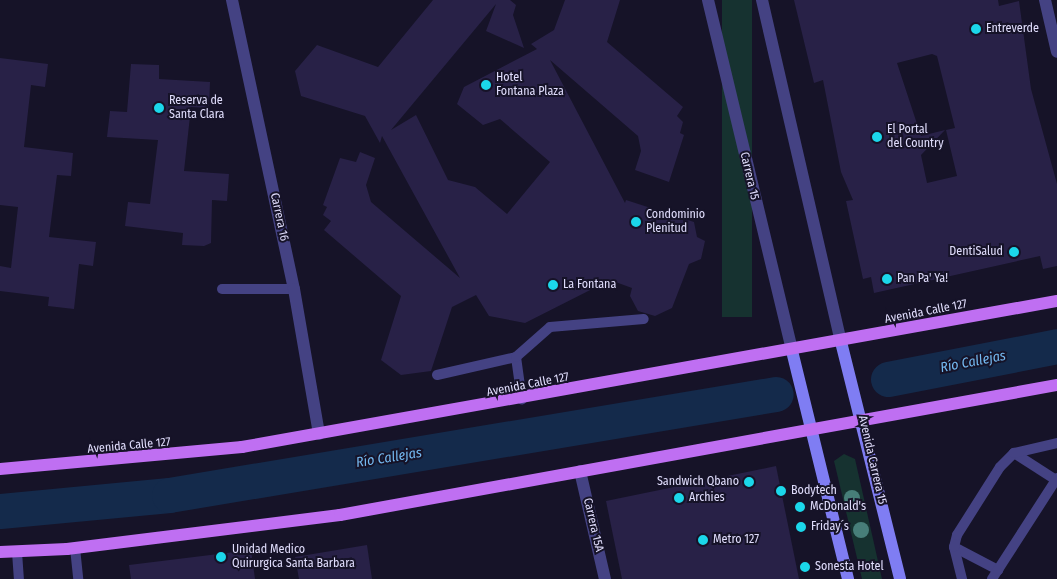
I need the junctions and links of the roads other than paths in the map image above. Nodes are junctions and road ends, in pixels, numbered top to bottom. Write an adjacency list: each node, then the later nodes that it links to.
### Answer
1 (232, 0): 7 (street, Carrera 16)
2 (708, 0): 11 (street, Carrera 15)
3 (762, 0): 10 (street)
4 (1045, 0): 5 (street)
5 (1057, 52)
6 (222, 289): 7 (lane)
7 (294, 289): 18 (street, Carrera 16)
8 (1057, 300): 10 (main road, Avenida Calle 127)
9 (644, 319): 12 (lane)
10 (841, 342): 11 (main road, Avenida Calle 127); 16 (main road, Avenida Carrera 15)
11 (792, 351): 15 (main road, Avenida Calle 127); 17 (main road)
12 (516, 357): 13 (lane); 15 (lane)
13 (437, 375)
14 (1057, 385): 16 (main road)
15 (522, 400): 18 (main road, Avenida Calle 127)
16 (863, 420): 17 (main road); 33 (main road, Avenida Carrera 15)
17 (811, 428): 22 (main road); 32 (main road)
18 (319, 434): 21 (main road, Avenida Calle 127)
19 (1057, 443): 20 (lane)
20 (1014, 454): 23 (lane); 24 (lane)
21 (0, 468)
22 (580, 471): 25 (main road); 31 (street, Carrera 15A)
23 (1057, 479): 28 (lane)
24 (954, 547): 28 (lane); 34 (lane)
25 (75, 548): 27 (main road); 30 (lane)
26 (0, 552): 27 (main road)
27 (17, 552): 29 (lane)
28 (995, 575)
29 (19, 579)
30 (78, 579)
31 (605, 579)
32 (848, 579)
33 (900, 579)
34 (962, 579)

